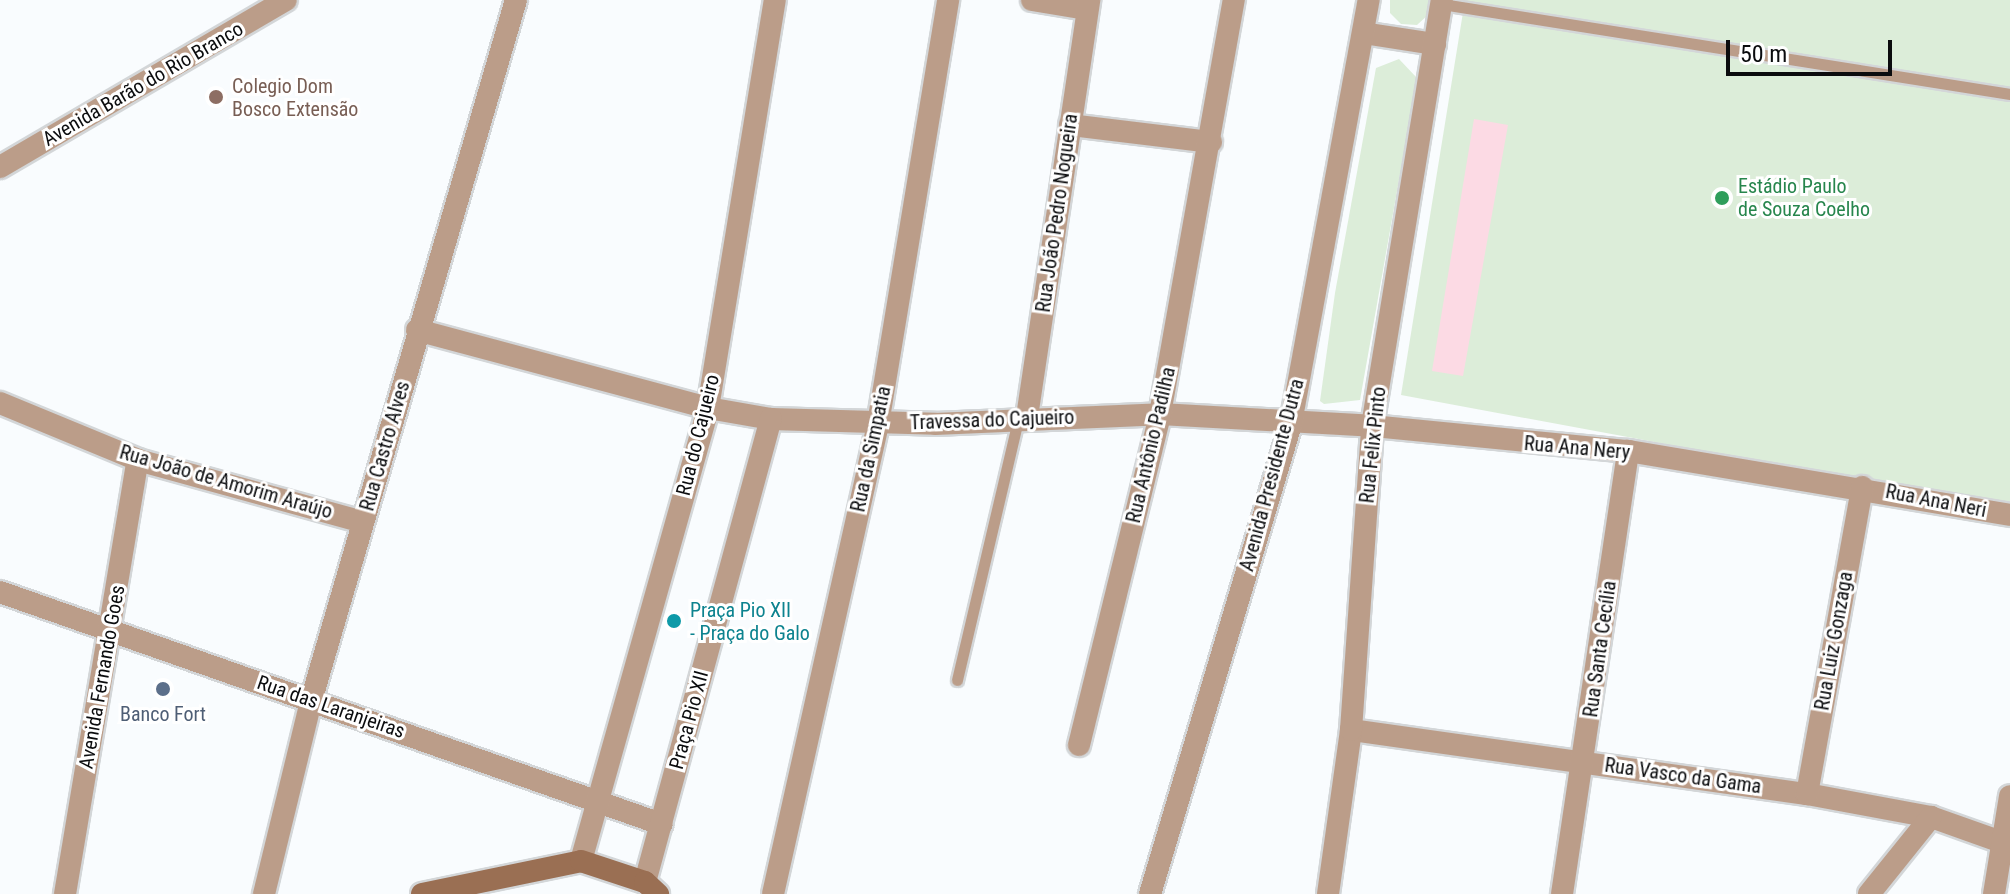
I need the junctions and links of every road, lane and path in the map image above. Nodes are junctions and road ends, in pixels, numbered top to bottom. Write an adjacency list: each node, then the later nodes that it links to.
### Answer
1 (286, 0): 15 (street, Avenida Barão do Rio Branco)
2 (516, 0): 16 (street, Rua Castro Alves)
3 (775, 0): 18 (street, Rua do Cajueiro)
4 (948, 0): 23 (street, Rua da Simpatia)
5 (1032, 0): 9 (street, Rua João Pedro Nogueira)
6 (1234, 0): 14 (street, Rua Antônio Padilha)
7 (1369, 0): 10 (street, Avenida Presidente Dutra)
8 (1442, 2): 11 (street, Rua Felix Pinto); 12 (lane)
9 (1088, 4): 13 (street, Rua João Pedro Nogueira)
10 (1363, 33): 11 (street); 22 (street, Avenida Presidente Dutra)
11 (1435, 44): 24 (street, Rua Felix Pinto)
12 (2010, 94)
13 (1070, 125): 14 (street); 20 (street, Rua João Pedro Nogueira)
14 (1211, 142): 19 (street, Rua Antônio Padilha)
15 (0, 167)
16 (417, 330): 18 (street, Travessa do Cajueiro); 29 (street, Rua Castro Alves)
17 (0, 403): 26 (street, Rua João de Amorim Araújo)
18 (708, 408): 21 (street, Travessa do Cajueiro); 39 (street, Rua do Cajueiro)
19 (1160, 414): 20 (street, Travessa do Cajueiro); 22 (street, Travessa do Cajueiro); 35 (street, Rua Antônio Padilha)
20 (1023, 418): 23 (street, Travessa do Cajueiro); 32 (lane)
21 (771, 419): 23 (street, Travessa do Cajueiro); 41 (street, Praça Pio XII)
22 (1291, 423): 24 (street, Rua Ana Nery); 50 (street, Avenida Presidente Dutra)
23 (878, 424): 49 (street, Rua da Simpatia)
24 (1372, 426): 25 (street, Rua Ana Nery); 34 (street, Rua Felix Pinto)
25 (1628, 451): 27 (street, Rua Ana Nery); 36 (street, Rua Santa Cecília)
26 (138, 460): 29 (street, Rua João de Amorim Araújo); 31 (street, Avenida Fernando Goes)
27 (1862, 487): 28 (street, Rua Ana Neri); 37 (street, Rua Luiz Gonzaga)
28 (2010, 515)
29 (363, 522): 33 (street, Rua Castro Alves)
30 (0, 592): 31 (street, Rua das Laranjeiras)
31 (110, 629): 33 (street, Rua das Laranjeiras); 46 (street, Avenida Fernando Goes)
32 (957, 680)
33 (311, 701): 39 (street, Rua das Laranjeiras); 47 (street, Rua Castro Alves)
34 (1351, 730): 36 (street, Rua Vasco da Gama); 51 (street, Rua Felix Pinto)
35 (1079, 745)
36 (1583, 761): 37 (street, Rua Vasco da Gama); 52 (street, Rua Santa Cecília)
37 (1807, 794): 40 (street, Rua Vasco da Gama)
38 (2010, 796): 42 (street)
39 (599, 802): 41 (street, Rua das Laranjeiras); 43 (street, Rua do Cajueiro)
40 (1931, 817): 42 (street, Rua Vasco da Gama); 53 (street)
41 (661, 824): 44 (street, Praça Pio XII)
42 (2006, 844): 54 (street)
43 (581, 861): 44 (main road); 45 (main road)
44 (652, 888)
45 (475, 889): 48 (main road)
46 (65, 894)
47 (264, 894)
48 (422, 894)
49 (773, 894)
50 (1150, 894)
51 (1328, 894)
52 (1562, 894)
53 (1869, 894)
54 (1994, 894)

